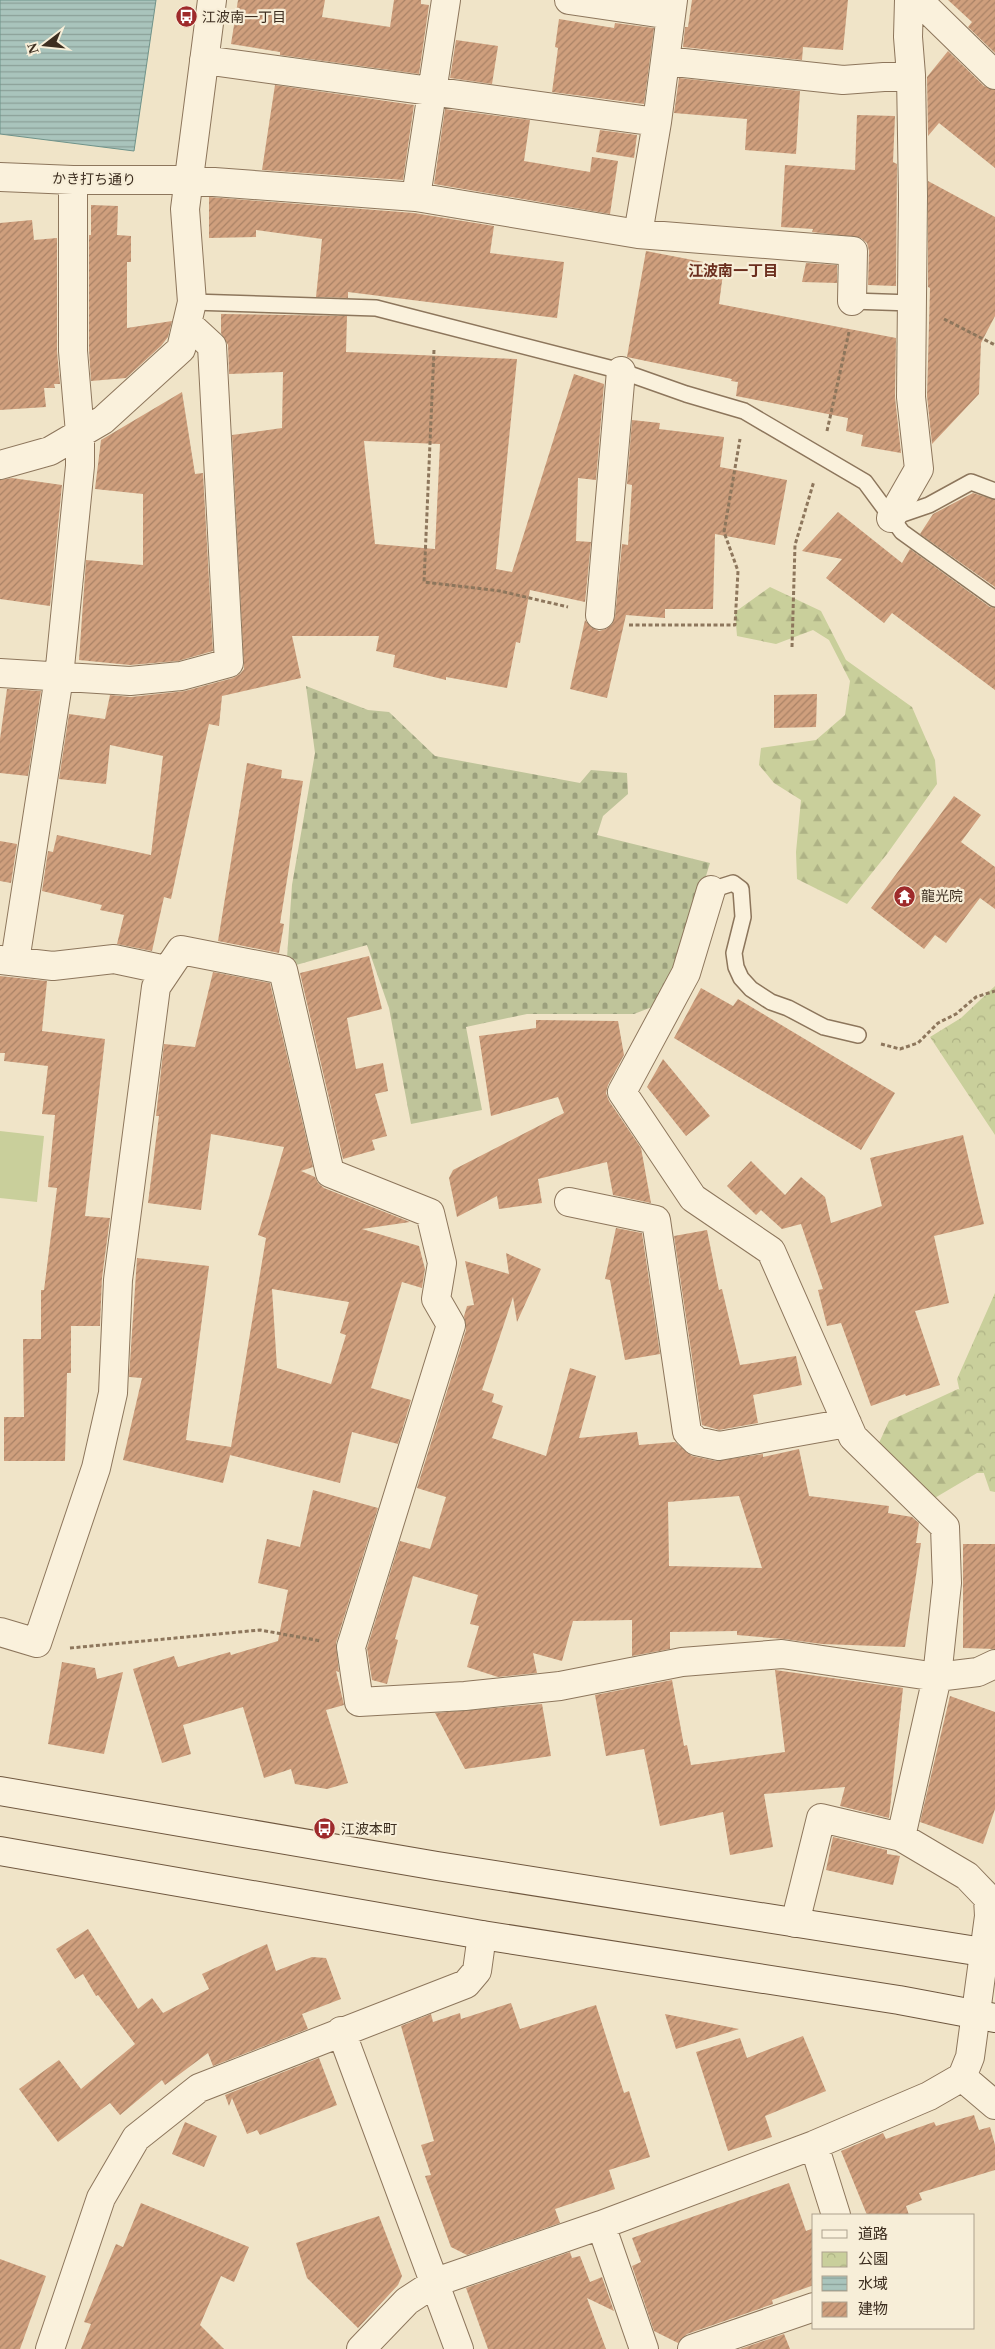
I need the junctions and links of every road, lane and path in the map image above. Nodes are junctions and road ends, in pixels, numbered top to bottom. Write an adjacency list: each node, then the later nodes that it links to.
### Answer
1 (212, 0): 7 (street)
2 (446, 0): 11 (street)
3 (569, 0): 6 (street)
4 (909, 0): 9 (street)
5 (918, 0): 10 (street)
6 (672, 7): 8 (street)
7 (204, 60): 11 (street); 15 (street)
8 (665, 61): 9 (street); 12 (street)
9 (911, 75): 19 (street)
10 (995, 75)
11 (432, 91): 12 (street); 16 (street)
12 (657, 122): 17 (street)
13 (0, 177): 14 (street, かき打ち通り)
14 (73, 180): 15 (street, かき打ち通り); 23 (street)
15 (187, 180): 16 (street, かき打ち通り); 20 (street)
16 (416, 197): 17 (street, かき打ち通り)
17 (638, 234): 18 (street, かき打ち通り)
18 (852, 302): 19 (lane); 24 (path)
19 (912, 303): 21 (path); 27 (street)
20 (190, 312): 22 (lane); 23 (street); 32 (street)
21 (995, 345)
22 (622, 371): 24 (lane); 29 (street)
23 (80, 433): 25 (street); 32 (street)
24 (821, 456): 27 (lane); 30 (path)
25 (0, 465)
26 (995, 491): 27 (lane)
27 (891, 518): 28 (lane)
28 (995, 599)
29 (600, 615)
30 (792, 647)
31 (0, 673): 32 (street)
32 (59, 677): 34 (street)
33 (711, 890): 37 (lane); 39 (street)
34 (7, 960): 35 (street)
35 (166, 970): 41 (street); 42 (street)
36 (995, 991): 37 (path)
37 (858, 1035)
38 (569, 1202): 39 (street)
39 (847, 1423): 44 (street)
40 (0, 1632): 41 (street)
41 (37, 1643): 42 (path)
42 (352, 1647): 44 (street)
43 (995, 1664): 44 (street)
44 (936, 1677): 46 (street)
45 (0, 1791): 48 (street)
46 (901, 1836): 48 (street); 50 (street)
47 (0, 1851): 49 (street)
48 (795, 1923): 50 (street)
49 (482, 1935): 51 (street); 52 (street)
50 (990, 1954): 51 (street)
51 (985, 2017): 53 (street)
52 (341, 2031): 58 (street); 60 (street)
53 (962, 2077): 54 (street); 55 (street)
54 (995, 2105)
55 (814, 2145): 56 (street); 57 (street)
56 (836, 2214)
57 (601, 2224): 58 (street); 63 (street)
58 (436, 2282): 61 (street); 62 (street)
59 (812, 2308): 64 (street)
60 (50, 2349)
61 (361, 2349)
62 (459, 2349)
63 (644, 2349)
64 (692, 2349)

